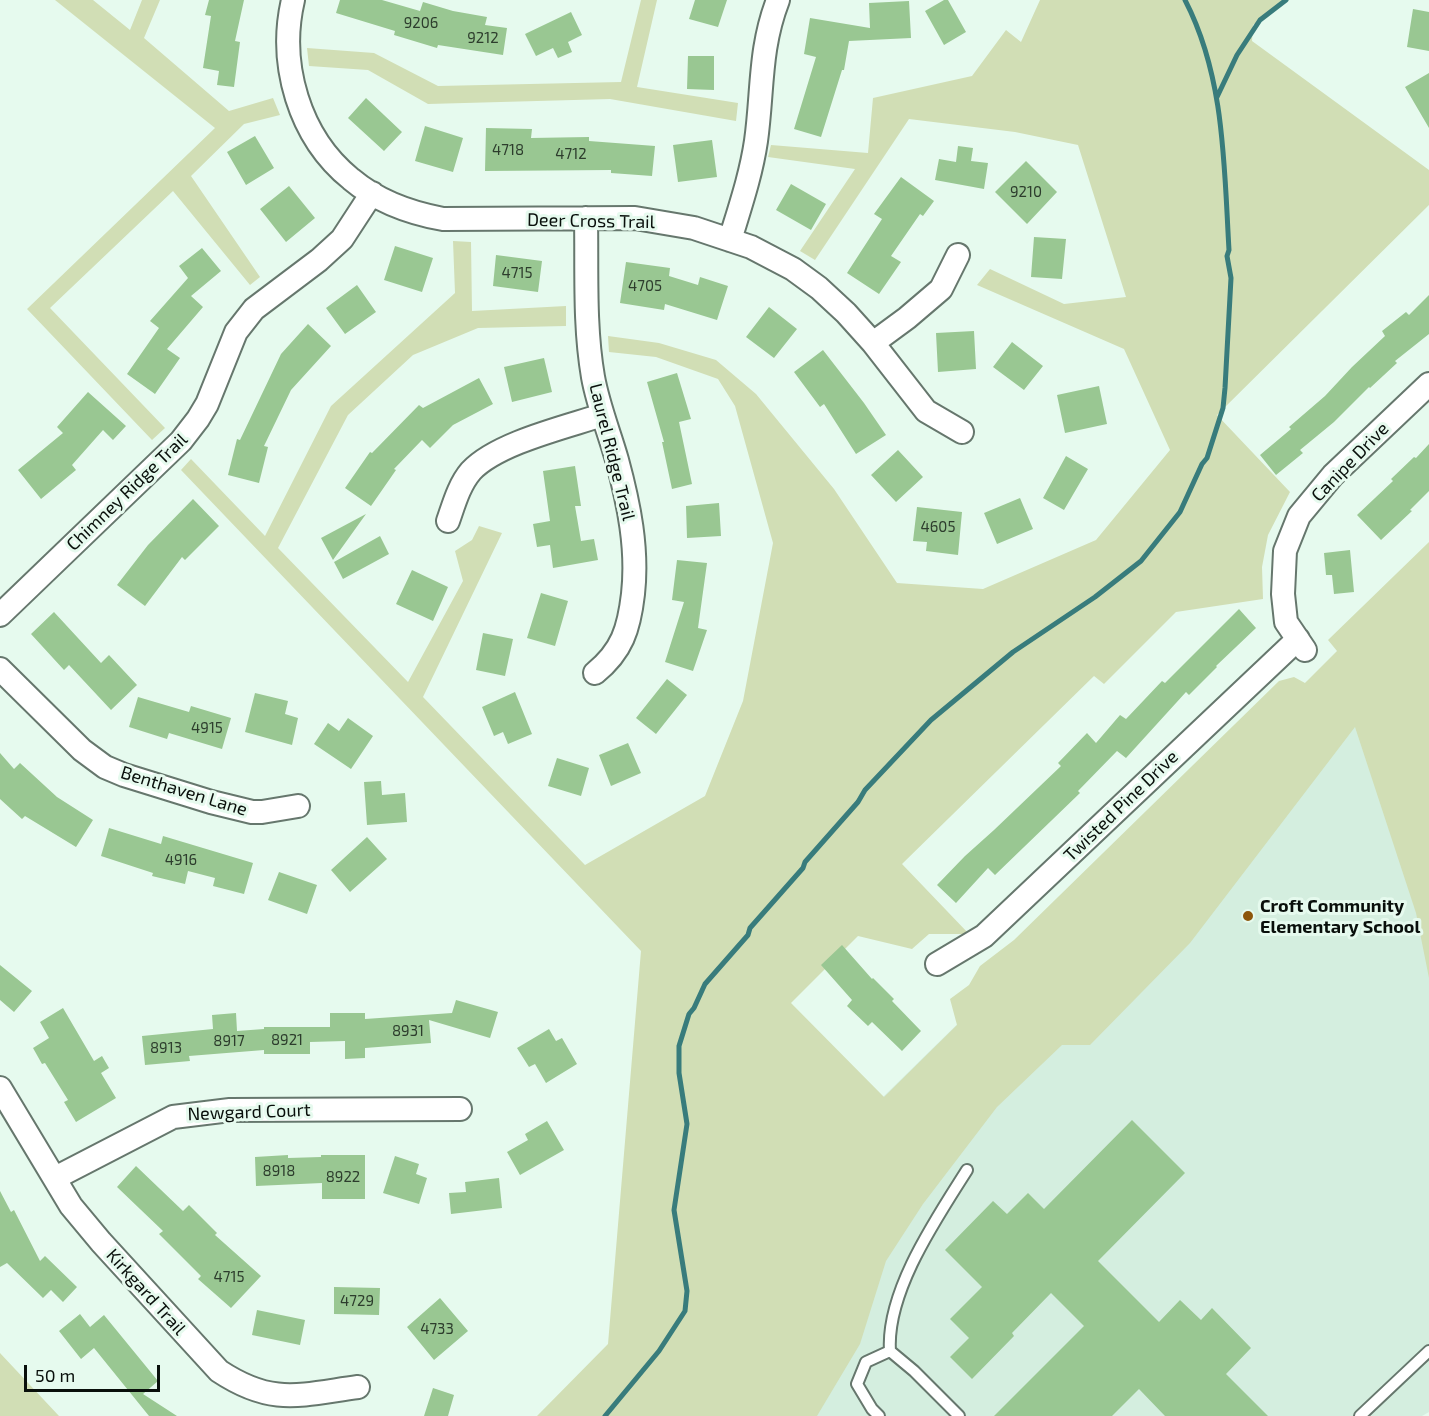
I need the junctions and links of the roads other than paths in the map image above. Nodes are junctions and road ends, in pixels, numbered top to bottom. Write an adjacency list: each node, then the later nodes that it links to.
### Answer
1 (293, 0): 3 (street, Deer Cross Trail)
2 (778, 0): 5 (street)
3 (372, 193): 4 (street, Deer Cross Trail); 12 (street, Chimney Ridge Trail)
4 (586, 218): 5 (street, Deer Cross Trail); 9 (street, Laurel Ridge Trail)
5 (730, 240): 7 (street, Deer Cross Trail)
6 (958, 255): 7 (street)
7 (873, 343): 10 (street, Deer Cross Trail)
8 (1429, 384): 13 (street, Canipe Drive)
9 (602, 416): 11 (street); 15 (street, Laurel Ridge Trail)
10 (962, 432)
11 (448, 521)
12 (0, 615)
13 (1302, 645): 17 (street, Twisted Pine Drive)
14 (0, 669): 16 (street, Benthaven Lane)
15 (595, 673)
16 (298, 806)
17 (937, 964)
18 (0, 1088): 21 (street, Kirkgard Trail)
19 (460, 1109): 21 (street, Newgard Court)
20 (967, 1170): 23 (lane)
21 (55, 1178): 24 (street, Kirkgard Trail)
22 (1429, 1350): 27 (lane)
23 (890, 1351): 25 (lane); 26 (lane)
24 (358, 1387)
25 (879, 1416)
26 (959, 1416)
27 (1360, 1416)

